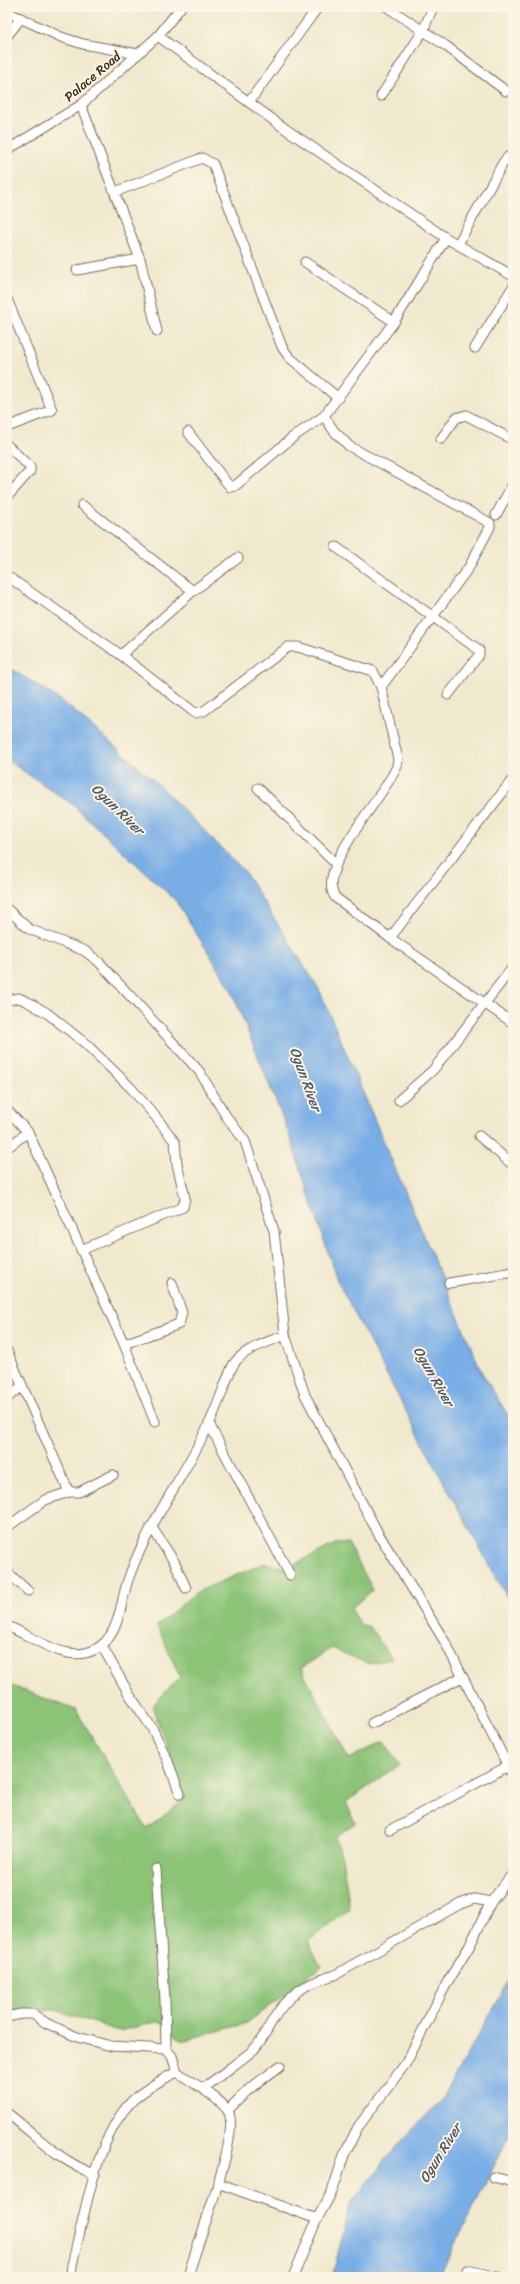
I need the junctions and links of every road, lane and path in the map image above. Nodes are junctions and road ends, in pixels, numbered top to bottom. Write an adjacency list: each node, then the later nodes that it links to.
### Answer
1 (181, 7): 9 (street, Palace Road)
2 (318, 7): 13 (street)
3 (387, 7): 7 (street)
4 (433, 7): 7 (street)
5 (7, 12): 6 (street)
6 (21, 18): 8 (street); 10 (street)
7 (423, 31): 11 (street); 12 (street)
8 (7, 36)
9 (158, 36): 10 (street, Palace Road); 13 (street)
10 (138, 54): 14 (street, Palace Road)
11 (506, 91)
12 (380, 96)
13 (249, 102): 18 (street)
14 (81, 105): 15 (street, Palace Road); 17 (street)
15 (7, 150)
16 (513, 158): 19 (street)
17 (115, 192): 20 (street); 29 (street)
18 (446, 238): 19 (street); 26 (street)
19 (458, 244): 23 (street)
20 (140, 259): 22 (street); 27 (street)
21 (305, 262): 26 (street)
22 (77, 270)
23 (513, 276)
24 (513, 287): 28 (street)
25 (7, 299): 31 (street)
26 (394, 322): 29 (street)
27 (157, 332)
28 (475, 348)
29 (338, 398): 30 (street)
30 (324, 416): 32 (street); 44 (street)
31 (7, 427)
32 (188, 432)
33 (442, 439): 34 (street)
34 (513, 440)
35 (7, 445): 37 (street)
36 (513, 484): 39 (street)
37 (7, 497)
38 (82, 505): 43 (street)
39 (496, 515)
40 (336, 547): 44 (street)
41 (238, 558): 43 (street)
42 (7, 576): 45 (street)
43 (193, 591): 45 (street)
44 (433, 617): 46 (street); 47 (street)
45 (120, 655): 46 (street)
46 (381, 688): 50 (street)
47 (448, 695)
48 (513, 779): 52 (street)
49 (258, 788): 50 (street)
50 (336, 864): 52 (street)
51 (7, 910): 67 (street)
52 (390, 938): 55 (street)
53 (513, 967): 55 (street)
54 (7, 1000): 63 (street)
55 (484, 1003): 56 (street); 57 (street)
56 (513, 1023)
57 (399, 1100)
58 (7, 1110): 59 (street)
59 (28, 1132): 61 (street); 63 (street)
60 (479, 1136): 62 (street)
61 (7, 1148)
62 (513, 1165)
63 (81, 1250): 68 (street)
64 (513, 1272): 66 (street)
65 (172, 1283): 68 (street)
66 (449, 1283)
67 (285, 1335): 73 (street); 84 (street)
68 (124, 1344): 72 (street)
69 (7, 1351): 70 (street)
70 (22, 1386): 71 (street); 75 (street)
71 (7, 1398)
72 (155, 1422)
73 (209, 1424): 76 (street); 79 (street)
74 (113, 1474): 75 (street)
75 (69, 1492): 77 (street)
76 (151, 1526): 80 (street); 83 (street)
77 (7, 1527)
78 (7, 1572): 81 (street)
79 (290, 1575)
80 (186, 1588)
81 (28, 1591)
82 (7, 1626): 83 (street)
83 (102, 1646): 88 (street)
84 (462, 1677): 85 (street); 86 (street)
85 (372, 1723)
86 (508, 1766): 87 (street); 89 (street)
87 (513, 1776)
88 (180, 1794)
89 (390, 1830)
90 (156, 1869): 94 (street)
91 (513, 1873): 92 (street)
92 (491, 1902): 97 (street); 104 (street)
93 (7, 2017): 94 (street)
94 (166, 2049): 96 (street)
95 (280, 2066): 98 (street)
96 (177, 2072): 97 (street); 100 (street)
97 (203, 2089): 98 (street)
98 (228, 2110): 103 (street)
99 (7, 2113): 100 (street)
100 (95, 2174): 106 (street)
101 (493, 2177): 102 (street)
102 (513, 2182)
103 (218, 2183): 104 (street); 107 (street)
104 (317, 2219): 108 (street)
105 (467, 2270): 109 (street)
106 (71, 2277)
107 (188, 2277)
108 (294, 2277)
109 (498, 2277)

